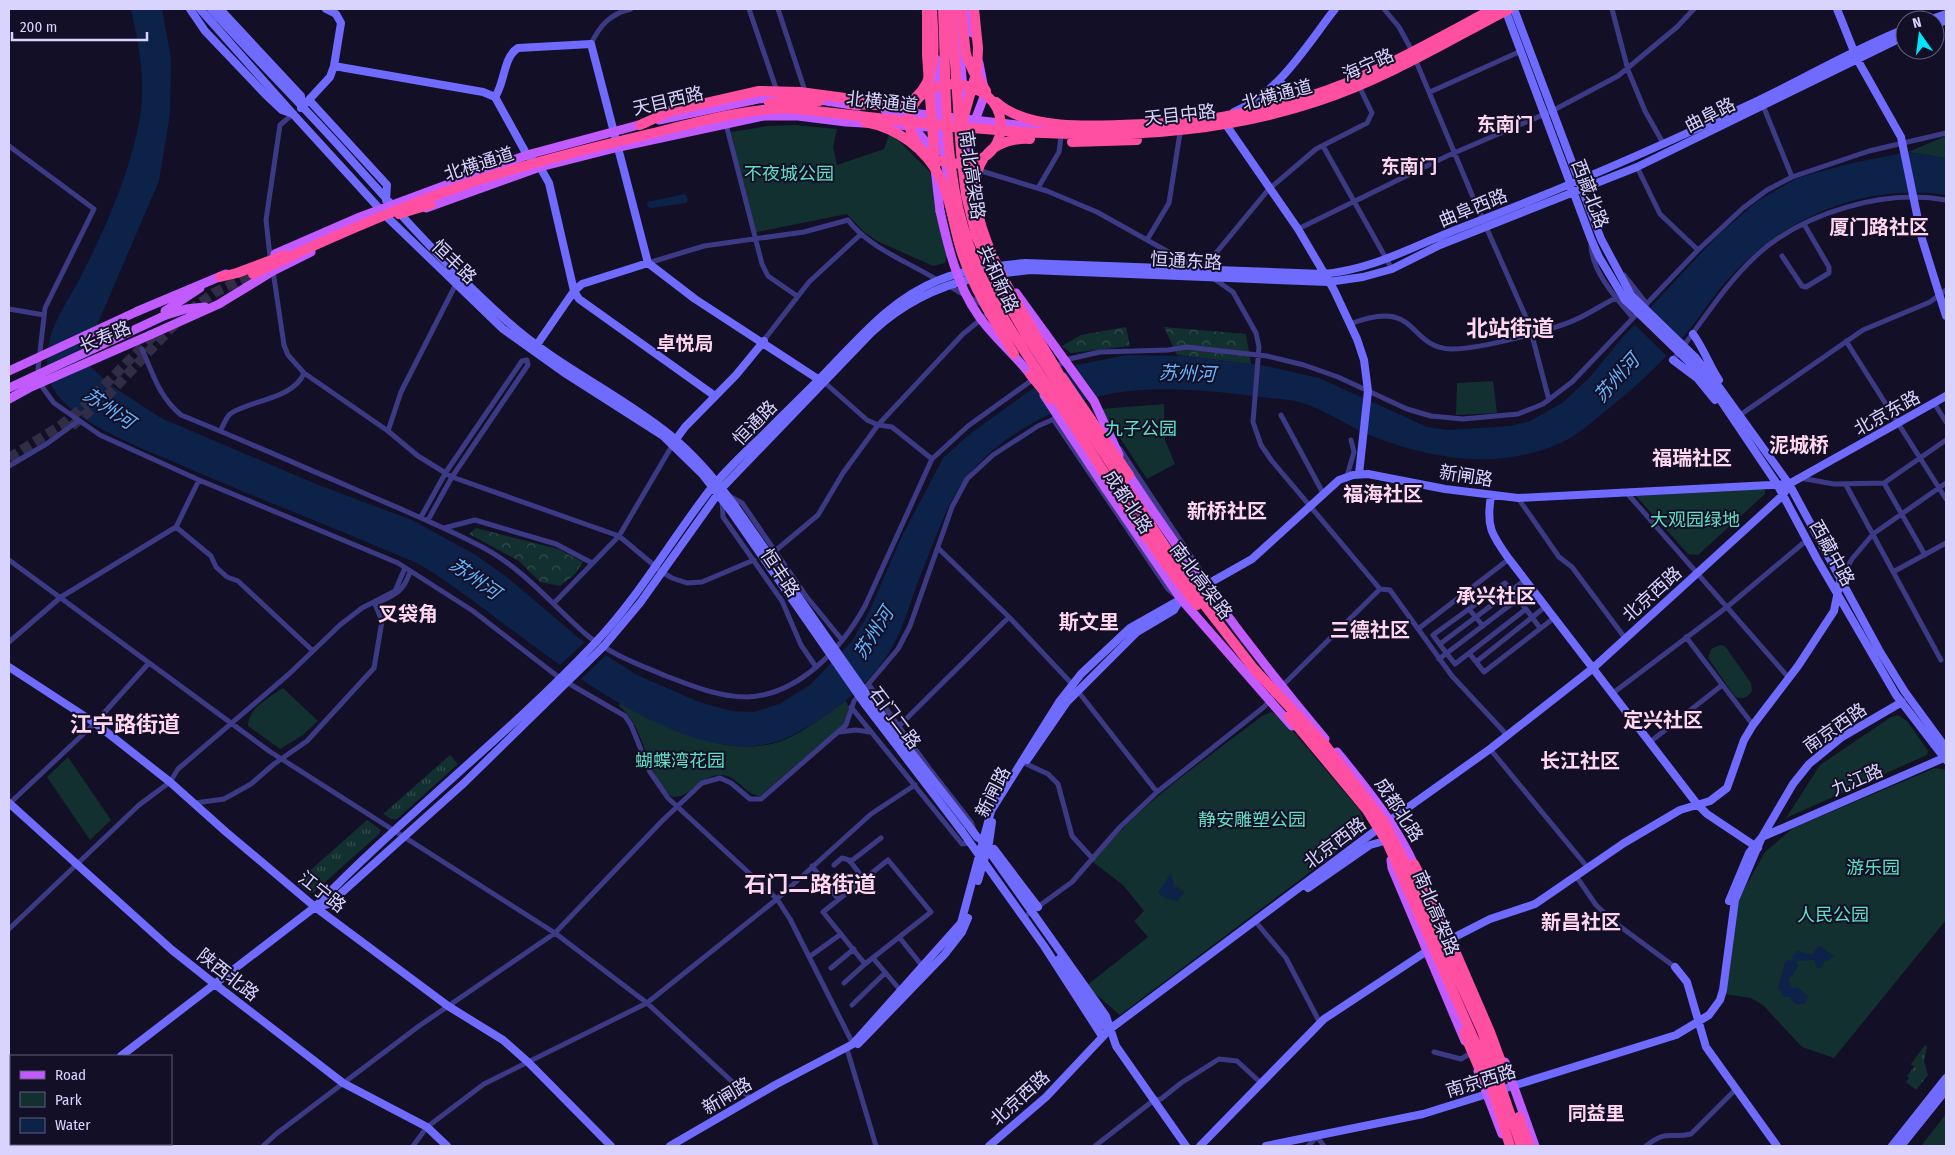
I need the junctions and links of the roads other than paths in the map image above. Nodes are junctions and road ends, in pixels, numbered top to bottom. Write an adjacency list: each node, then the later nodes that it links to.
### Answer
1 (190, 9): 27 (main road)
2 (200, 9): 52 (main road, 恒丰路, bridge)
3 (211, 9): 50 (main road, 恒丰路, bridge)
4 (326, 9): 36 (main road)
5 (631, 9): 30 (street)
6 (749, 9): 43 (street)
7 (778, 9): 44 (street)
8 (927, 9): 77 (highway, bridge)
9 (932, 9): 41 (highway, bridge)
10 (937, 9): 54 (main road, 共和新路)
11 (943, 9): 40 (highway, 南北高架路, bridge)
12 (952, 9): 70 (highway, 南北高架路, bridge)
13 (956, 9): 58 (main road, 共和新路)
14 (961, 9): 45 (highway, bridge)
15 (969, 9): 58 (main road, 共和新路)
16 (974, 9): 70 (highway, bridge)
17 (1335, 9): 55 (main road, 天目中路)
18 (1341, 9): 49 (main road, 天目中路)
19 (1384, 9): 31 (street)
20 (1488, 9): 31 (main road, 海宁路)
21 (1493, 9): 64 (highway, 北横通道, bridge)
22 (1509, 9): 33 (main road, 西藏北路); 35 (main road, 海宁路); 51 (main road, 西藏北路); 64 (highway, 北横通道, bridge)
23 (1612, 9): 37 (street)
24 (1694, 9): 37 (street)
25 (1837, 9): 32 (main road)
26 (224, 10): 27 (main road); 50 (main road)
27 (205, 31): 52 (main road)
28 (1895, 33): 32 (main road, 曲阜路)
29 (1895, 41): 34 (main road, 曲阜路)
30 (591, 44): 42 (main road); 65 (main road)
31 (1412, 49): 35 (street); 49 (main road, 海宁路)
32 (1854, 50): 34 (main road); 48 (main road, 曲阜路)
33 (1521, 51): 39 (street); 51 (main road, 西藏北路)
34 (1857, 59): 48 (main road, 曲阜路); 75 (main road)
35 (1416, 60): 38 (main road, 海宁路); 39 (street)
36 (334, 66): 42 (main road); 46 (main road)
37 (1628, 70): 51 (street); 71 (street)
38 (1360, 88): 62 (main road, 海宁路); 73 (street)
39 (1430, 92): 79 (street)
40 (946, 95): 77 (highway, bridge); 175 (highway, 南北高架路, bridge)
41 (917, 96): 45 (highway, bridge); 47 (highway, bridge); 60 (highway, bridge); 76 (highway, bridge)
42 (495, 97): 80 (main road)
43 (779, 97): 44 (main road, 天目西路); 53 (street); 60 (main road, 天目西路)
44 (807, 98): 54 (main road, 天目西路); 56 (street)
45 (991, 98): 64 (highway, bridge); 78 (highway, bridge)
46 (309, 100): 50 (main road); 66 (main road)
47 (763, 103): 64 (highway, 北横通道, bridge); 105 (highway, 北横通道)
48 (1761, 103): 71 (main road, 曲阜路); 82 (main road, 曲阜路); 85 (street)
49 (1257, 107): 55 (main road, 海宁路); 62 (main road, 天目中路)
50 (301, 108): 52 (main road); 66 (main road, 恒丰路)
51 (1548, 113): 79 (street); 86 (main road, 西藏北路); 89 (main road, 西藏北路)
52 (294, 114): 94 (main road, 恒丰路); 107 (street)
53 (784, 116): 56 (main road, 天目西路); 59 (main road, 天目西路)
54 (939, 116): 58 (main road, 天目西路); 61 (main road, 共和新路)
55 (1221, 117): 58 (main road, 天目中路); 62 (main road)
56 (813, 118): 63 (main road, 天目西路)
57 (710, 120): 64 (highway, 北横通道, bridge); 76 (highway, bridge); 81 (highway, 北横通道, bridge)
58 (972, 120): 67 (main road, 共和新路)
59 (726, 123): 74 (main road, 天目西路); 101 (street)
60 (640, 125): 65 (main road, 天目西路)
61 (939, 127): 63 (main road, 天目西路); 67 (main road, 天目西路); 77 (main road, 成都北路); 114 (main road, 共和新路)
62 (1226, 127): 64 (main road, 天目中路); 88 (main road)
63 (914, 128): 77 (main road)
64 (1185, 129): 69 (main road, 天目中路); 78 (highway, bridge); 103 (street)
65 (615, 130): 74 (main road); 80 (main road, 天目西路)
66 (330, 131): 93 (main road, 恒丰路)
67 (971, 131): 69 (main road, 天目中路); 84 (main road, 共和新路)
68 (1946, 133): 75 (street)
69 (1061, 137): 87 (street)
70 (960, 141): 175 (highway, 南北高架路, bridge)
71 (1663, 143): 86 (main road, 曲阜路)
72 (9, 146): 133 (street)
73 (1323, 146): 88 (street); 92 (street)
74 (619, 147): 83 (main road, 天目西路); 109 (main road)
75 (1903, 148): 85 (street); 90 (main road)
76 (920, 150): 78 (highway, bridge); 144 (highway, bridge)
77 (934, 151): 138 (highway, bridge); 138 (main road, 成都北路, bridge)
78 (990, 151): 149 (highway, bridge)
79 (1455, 153): 92 (street); 97 (street)
80 (527, 155): 83 (main road); 93 (main road, 天目西路)
81 (564, 156): 95 (highway, bridge); 105 (highway, 北横通道, bridge)
82 (1637, 166): 86 (main road, 曲阜路); 104 (street)
83 (540, 167): 95 (main road, 天目西路); 124 (main road)
84 (971, 168): 87 (street); 112 (main road, 共和新路)
85 (1792, 176): 104 (street)
86 (1581, 185): 89 (main road, 曲阜路); 102 (main road, 西藏北路)
87 (1038, 188): 103 (street)
88 (1271, 188): 99 (main road); 113 (street)
89 (1572, 189): 97 (main road, 曲阜西路); 127 (main road, 西藏北路)
90 (1912, 195): 91 (street); 98 (street); 125 (main road)
91 (1946, 200)
92 (1353, 202): 99 (street); 108 (street)
93 (388, 203): 94 (main road, 天目西路); 95 (main road, 恒丰路)
94 (380, 209): 96 (main road, 恒丰路); 107 (main road)
95 (399, 214): 96 (main road); 117 (main road, 恒丰路)
96 (388, 218): 111 (main road, 长寿路); 122 (main road, 恒丰路)
97 (1484, 223): 108 (main road, 曲阜西路); 110 (main road, 曲阜西路); 137 (street)
98 (1804, 224): 106 (street); 139 (street)
99 (1298, 229): 115 (main road)
100 (861, 234): 101 (street); 119 (street); 126 (street)
101 (755, 239): 109 (street); 126 (street)
102 (1601, 239): 127 (main road, 西藏北路); 128 (street)
103 (1147, 240): 113 (street)
104 (1698, 250): 128 (street)
105 (286, 254): 107 (highway)
106 (1782, 256)
107 (268, 259): 116 (highway)
108 (1387, 260): 110 (street); 115 (main road, 恒通东路)
109 (648, 263): 124 (main road); 140 (main road)
110 (1392, 269): 121 (main road, 恒通东路)
111 (273, 271): 129 (main road, 长寿路); 151 (street)
112 (1001, 271): 113 (main road, 恒通东路); 114 (main road, 恒通东路); 118 (main road, 恒通东路); 149 (street, 共和新路); 181 (main road, 成都北路, bridge)
113 (1202, 271): 115 (main road, 恒通东路); 118 (street)
114 (975, 274): 119 (main road, 恒通路); 123 (main road, 恒通路); 131 (street, 共和新路)
115 (1323, 274): 121 (main road)
116 (220, 276): 120 (main road, 长寿路)
117 (458, 276): 122 (street); 142 (main road, 恒丰路)
118 (1213, 278): 121 (main road, 恒通东路); 145 (street)
119 (938, 280): 123 (street); 153 (main road, 恒通路)
120 (205, 282): 132 (main road, 长寿路); 150 (main road, 长寿路, bridge)
121 (1328, 282): 136 (main road)
122 (456, 284): 142 (main road, 恒丰路); 171 (street)
123 (946, 284): 131 (street); 153 (main road, 恒通路)
124 (574, 291): 142 (main road); 157 (main road)
125 (1943, 293): 134 (main road); 141 (street)
126 (797, 296): 140 (street)
127 (1624, 298): 135 (street); 137 (street); 148 (main road, 西藏北路, bridge)
128 (1647, 304): 135 (street)
129 (214, 306): 132 (main road, 长寿路); 159 (main road, 长寿路, bridge)
130 (9, 309): 133 (street)
131 (992, 310): 152 (street, 共和新路); 168 (street)
132 (166, 313): 154 (main road, 长寿路); 155 (main road, 长寿路, bridge)
133 (44, 315): 165 (street)
134 (1946, 316)
135 (1633, 318): 160 (street)
136 (1350, 324): 137 (street); 156 (main road)
137 (1532, 333): 160 (street)
138 (995, 334): 144 (main road, 成都北路, bridge)
139 (1693, 334): 147 (street); 162 (main road)
140 (761, 341): 153 (main road); 157 (main road)
141 (1846, 341): 162 (street); 167 (street)
142 (535, 348): 146 (street); 174 (main road, 恒丰路)
143 (142, 349): 170 (street)
144 (1014, 354): 152 (main road, 成都北路, bridge)
145 (1258, 358): 149 (street); 156 (street); 199 (street)
146 (527, 360): 179 (street); 183 (street)
147 (1673, 360): 169 (main road)
148 (1693, 360): 162 (main road, 西藏中路); 169 (main road, 西藏中路)
149 (1056, 368): 152 (street); 175 (highway, bridge); 181 (highway, bridge)
150 (9, 371)
151 (304, 373): 170 (street); 171 (street)
152 (1032, 376): 175 (highway, bridge); 177 (street); 229 (main road, 成都北路, bridge)
153 (821, 380): 168 (street); 192 (main road, 恒通路)
154 (9, 383)
155 (9, 388)
156 (1368, 394): 160 (street); 180 (main road)
157 (715, 396): 174 (main road)
158 (1946, 396): 161 (main road, 北京东路)
159 (9, 399)
160 (1549, 400)
161 (1934, 403): 166 (street); 167 (main road, 北京东路)
162 (1739, 414): 189 (main road, 西藏中路)
163 (1281, 415): 193 (street)
164 (1053, 419): 210 (street); 224 (street, 成都北路); 229 (street, 成都北路)
165 (78, 421): 178 (street); 185 (street)
166 (1946, 422)
167 (1899, 424): 176 (street); 184 (main road, 北京东路)
168 (878, 425): 177 (street); 211 (street)
169 (1739, 430): 188 (main road, 西藏中路)
170 (220, 431): 202 (street)
171 (388, 431): 179 (street)
172 (1351, 440): 182 (street)
173 (1946, 440): 176 (street)
174 (674, 442): 192 (main road, 恒丰路); 207 (street)
175 (1092, 446): 344 (highway, 南北高架路, bridge); 345 (highway, 南北高架路, bridge)
176 (1921, 458): 187 (street); 191 (street)
177 (932, 459): 247 (street)
178 (9, 466)
179 (446, 472): 183 (street); 202 (street)
180 (1359, 474): 182 (main road, 新闸路); 196 (main road, 新闸路)
181 (1129, 475): 224 (main road, 成都北路)
182 (1347, 476): 193 (main road, 新闸路)
183 (452, 477): 203 (street); 207 (street)
184 (1800, 478): 189 (main road, 北京东路); 190 (street)
185 (199, 480): 204 (street); 217 (street)
186 (1946, 482): 191 (street)
187 (1884, 483): 190 (street); 201 (street)
188 (1777, 484): 189 (main road, 新闸路); 194 (main road, 新闸路); 195 (main road, 西藏中路)
189 (1789, 484): 195 (main road, 北京西路); 223 (main road, 西藏中路)
190 (1846, 484): 206 (street)
191 (1940, 487): 198 (street); 201 (street)
192 (719, 490): 200 (main road, 恒丰路); 211 (street, 恒丰路); 215 (street, 恒丰路); 218 (main road, 恒通路)
193 (1323, 492): 199 (main road, 新闸路)
194 (1626, 492): 197 (main road, 新闸路); 221 (street)
195 (1783, 495): 208 (main road, 西藏中路); 221 (main road, 北京西路)
196 (1491, 496): 197 (main road, 新闸路); 213 (main road)
197 (1518, 498): 246 (street)
198 (1946, 499)
199 (1309, 506): 224 (main road, 新闸路); 225 (street)
200 (733, 508): 296 (main road, 石门二路, bridge)
201 (1902, 514): 206 (street); 212 (street)
202 (421, 517): 203 (street)
203 (428, 520): 205 (street)
204 (176, 527): 227 (street); 251 (street)
205 (443, 528): 216 (street); 231 (street)
206 (1873, 534): 220 (street); 223 (street)
207 (619, 536): 216 (street); 218 (street)
208 (1807, 540): 228 (main road, 西藏中路); 234 (street)
209 (1946, 542): 212 (street)
210 (938, 548): 238 (street); 265 (street)
211 (775, 551): 247 (street, 恒丰路)
212 (1925, 555): 220 (street)
213 (1509, 559): 222 (main road); 244 (street)
214 (9, 560): 227 (street)
215 (754, 560): 218 (street); 259 (street, 恒丰路)
216 (592, 563): 231 (street)
217 (405, 568): 219 (street); 235 (street)
218 (659, 569): 250 (main road, 恒通路)
219 (410, 572): 232 (street); 264 (street)
220 (1893, 572): 255 (street)
221 (1698, 573): 234 (street); 246 (main road, 北京西路)
222 (1524, 580): 226 (street); 233 (main road)
223 (1840, 581): 228 (main road); 283 (main road, 西藏中路)
224 (1204, 585): 229 (main road, 新闸路); 267 (main road, 成都北路)
225 (1380, 589): 244 (street); 267 (street)
226 (1511, 590): 230 (street); 236 (street); 239 (street)
227 (61, 596): 248 (street); 257 (street)
228 (1838, 596): 263 (main road); 271 (main road, 西藏中路)
229 (1181, 599): 268 (main road, 新闸路); 270 (main road, 成都北路)
230 (1518, 599): 237 (street); 242 (street)
231 (554, 603): 250 (street)
232 (375, 604): 235 (street); 285 (street)
233 (1545, 607): 240 (street); 241 (main road)
234 (1726, 607): 245 (street); 263 (street)
235 (363, 609): 251 (street); 272 (street)
236 (1470, 609): 239 (street); 249 (street)
237 (1526, 609): 240 (street); 253 (street)
238 (1009, 617): 268 (street); 277 (street)
239 (1476, 617): 242 (street); 249 (street)
240 (1532, 618): 243 (street); 256 (street)
241 (1554, 618): 243 (street); 261 (main road)
242 (1483, 626): 252 (street)
243 (1540, 628): 256 (street)
244 (1418, 629): 254 (street)
245 (1686, 637): 266 (street); 269 (street)
246 (1625, 638): 261 (main road, 北京西路)
247 (842, 640): 259 (street)
248 (9, 642)
249 (1440, 644): 252 (street)
250 (599, 645): 259 (street); 264 (main road, 恒通路)
251 (313, 651): 272 (street)
252 (1447, 653): 254 (street); 258 (street)
253 (1469, 653): 256 (street); 258 (street)
254 (1439, 658): 262 (street)
255 (1941, 660)
256 (1476, 662)
257 (149, 663): 274 (street); 275 (street)
258 (1455, 664): 262 (street)
259 (816, 666)
260 (9, 668): 274 (main road, 江宁路)
261 (1592, 669): 269 (main road); 280 (main road, 北京西路)
262 (1447, 670): 280 (street)
263 (1789, 678): 276 (main road)
264 (566, 679): 294 (street); 299 (main road); 300 (main road)
265 (869, 685): 273 (street); 277 (street, 石门二路)
266 (1721, 686): 276 (street); 282 (street)
267 (1281, 687): 270 (street); 295 (main road, 成都北路)
268 (1075, 688): 287 (main road, 新闸路); 290 (street)
269 (1613, 693): 282 (main road)
270 (1269, 701): 290 (street); 298 (main road, 成都北路)
271 (1902, 702): 286 (main road, 西藏中路); 302 (main road, 南京西路)
272 (253, 704): 275 (street)
273 (851, 707): 278 (street); 279 (street, 石门二路)
274 (95, 723): 288 (main road, 江宁路); 291 (street)
275 (231, 723): 285 (street); 288 (street)
276 (1752, 725): 293 (main road)
277 (899, 727): 281 (street); 306 (street, 石门二路)
278 (839, 732): 279 (street, 石门二路); 294 (street)
279 (871, 732): 281 (street, 石门二路)
280 (1507, 736): 284 (main road, 北京西路)
281 (880, 739): 289 (street, 石门二路)
282 (1650, 742): 293 (main road)
283 (1946, 748)
284 (1490, 749): 295 (main road, 北京西路); 314 (street)
285 (281, 758): 292 (street); 299 (street)
286 (1946, 758): 297 (main road, 九江路)
287 (1023, 763): 306 (main road, 新闸路); 307 (street)
288 (170, 782): 292 (main road, 江宁路); 310 (street)
289 (915, 785): 304 (street, 石门二路); 313 (street)
290 (1157, 792): 307 (street)
291 (9, 804): 310 (main road, 陕西北路)
292 (195, 804): 319 (main road, 江宁路)
293 (1696, 804): 305 (main road); 314 (main road)
294 (676, 807): 317 (street); 323 (street)
295 (1390, 820): 298 (main road, 北京西路); 311 (main road, 成都北路)
296 (965, 827): 304 (main road, 石门二路); 306 (main road, 石门二路)
297 (1779, 830): 302 (main road, 九江路); 305 (main road, 九江路)
298 (1375, 831): 303 (main road, 成都北路); 321 (main road, 北京西路)
299 (396, 832): 300 (street); 319 (main road)
300 (404, 837): 319 (main road); 323 (street)
301 (881, 838): 309 (street)
302 (1762, 838): 305 (main road, 南京西路)
303 (1381, 842): 308 (main road, 成都北路); 321 (main road)
304 (971, 843): 306 (main road, 石门二路)
305 (1756, 846): 346 (main road, 南京西路)
306 (983, 848): 320 (main road, 石门二路); 320 (main road, 石门二路); 335 (main road, 新闸路); 336 (main road, 石门二路); 352 (main road, 新闸路)
307 (1093, 859): 320 (street)
308 (1391, 860): 328 (main road, 成都北路); 350 (highway, bridge)
309 (850, 862): 312 (street); 316 (street)
310 (77, 863): 322 (street); 339 (main road, 陕西北路)
311 (1414, 864): 326 (main road, 成都北路); 349 (highway, bridge)
312 (834, 865)
313 (812, 866): 317 (street); 318 (street)
314 (1588, 868): 315 (main road)
315 (1576, 876): 326 (main road); 333 (street)
316 (864, 879): 318 (street); 325 (street)
317 (777, 899): 329 (street); 341 (street)
318 (838, 899): 324 (street)
319 (316, 907): 339 (main road); 343 (main road, 江宁路)
320 (1033, 911): 336 (main road, 石门二路); 348 (main road, 石门二路)
321 (1257, 923): 347 (street); 348 (main road, 北京西路)
322 (9, 928)
323 (555, 933): 341 (street); 343 (street)
324 (841, 934): 327 (street); 329 (street)
325 (899, 937): 330 (street); 335 (street)
326 (1450, 940): 328 (main road); 331 (main road)
327 (854, 949): 332 (street); 334 (street)
328 (1429, 950): 347 (main road); 356 (main road); 360 (main road)
329 (810, 956): 352 (street)
330 (873, 958): 332 (street); 337 (street)
331 (1458, 959): 349 (main road); 353 (main road)
332 (866, 964): 338 (street)
333 (1675, 967): 346 (main road)
334 (831, 968)
335 (923, 968): 340 (main road, 新闸路)
336 (1064, 972): 348 (main road, 石门二路); 351 (main road, 石门二路)
337 (886, 973): 340 (street); 342 (street)
338 (844, 983)
339 (216, 985): 357 (main road); 363 (main road, 陕西北路)
340 (901, 991): 352 (main road, 新闸路)
341 (647, 1003): 358 (street); 369 (street)
342 (852, 1005)
343 (448, 1006): 358 (main road, 江宁路); 363 (street)
344 (1460, 1010): 350 (highway, bridge); 362 (highway, 南北高架路, bridge)
345 (1474, 1012): 349 (highway, bridge); 365 (highway, 南北高架路, bridge)
346 (1699, 1022): 365 (main road, 南京西路); 366 (main road)
347 (1320, 1023): 364 (main road)
348 (1110, 1029): 351 (main road, 北京西路); 370 (main road, 石门二路)
349 (1493, 1033): 353 (main road); 359 (highway, bridge); 365 (main road)
350 (1464, 1034): 360 (highway, bridge)
351 (1102, 1036): 381 (main road, 北京西路)
352 (853, 1044): 354 (main road, 新闸路)
353 (1492, 1044): 365 (main road)
354 (847, 1050): 369 (main road, 新闸路); 380 (street)
355 (1434, 1052): 356 (street)
356 (1471, 1053): 360 (main road)
357 (122, 1055)
358 (529, 1063): 372 (street); 378 (main road, 江宁路)
359 (1501, 1063): 365 (highway, bridge); 390 (highway)
360 (1478, 1065): 362 (highway, bridge); 368 (main road); 388 (highway, bridge)
361 (1946, 1078): 394 (main road)
362 (1490, 1079): 388 (highway, 南北高架路, bridge)
363 (343, 1083): 372 (main road, 陕西北路); 375 (street)
364 (1261, 1083): 370 (street); 384 (main road)
365 (1510, 1088): 368 (main road, 南京西路); 389 (highway, 南北高架路, bridge); 389 (main road); 391 (main road)
366 (1736, 1089): 392 (street); 393 (main road)
367 (1946, 1090): 395 (main road)
368 (1490, 1094): 371 (main road); 373 (main road); 374 (main road, 南京西路)
369 (751, 1099): 379 (main road, 新闸路)
370 (1154, 1100): 382 (street); 383 (main road, 石门二路)
371 (1500, 1117): 373 (main road); 388 (main road)
372 (427, 1127): 376 (street); 377 (main road, 陕西北路)
373 (1502, 1134): 388 (main road)
374 (1317, 1137): 385 (main road, 南京西路); 386 (street); 387 (street)
375 (263, 1146)
376 (413, 1146)
377 (447, 1146)
378 (611, 1146)
379 (670, 1146)
380 (876, 1146)
381 (988, 1146)
382 (1095, 1146)
383 (1186, 1146)
384 (1200, 1146)
385 (1266, 1146)
386 (1308, 1146)
387 (1324, 1146)
388 (1508, 1146)
389 (1522, 1146)
390 (1529, 1146)
391 (1535, 1146)
392 (1646, 1146)
393 (1777, 1146)
394 (1892, 1146)
395 (1901, 1146)

